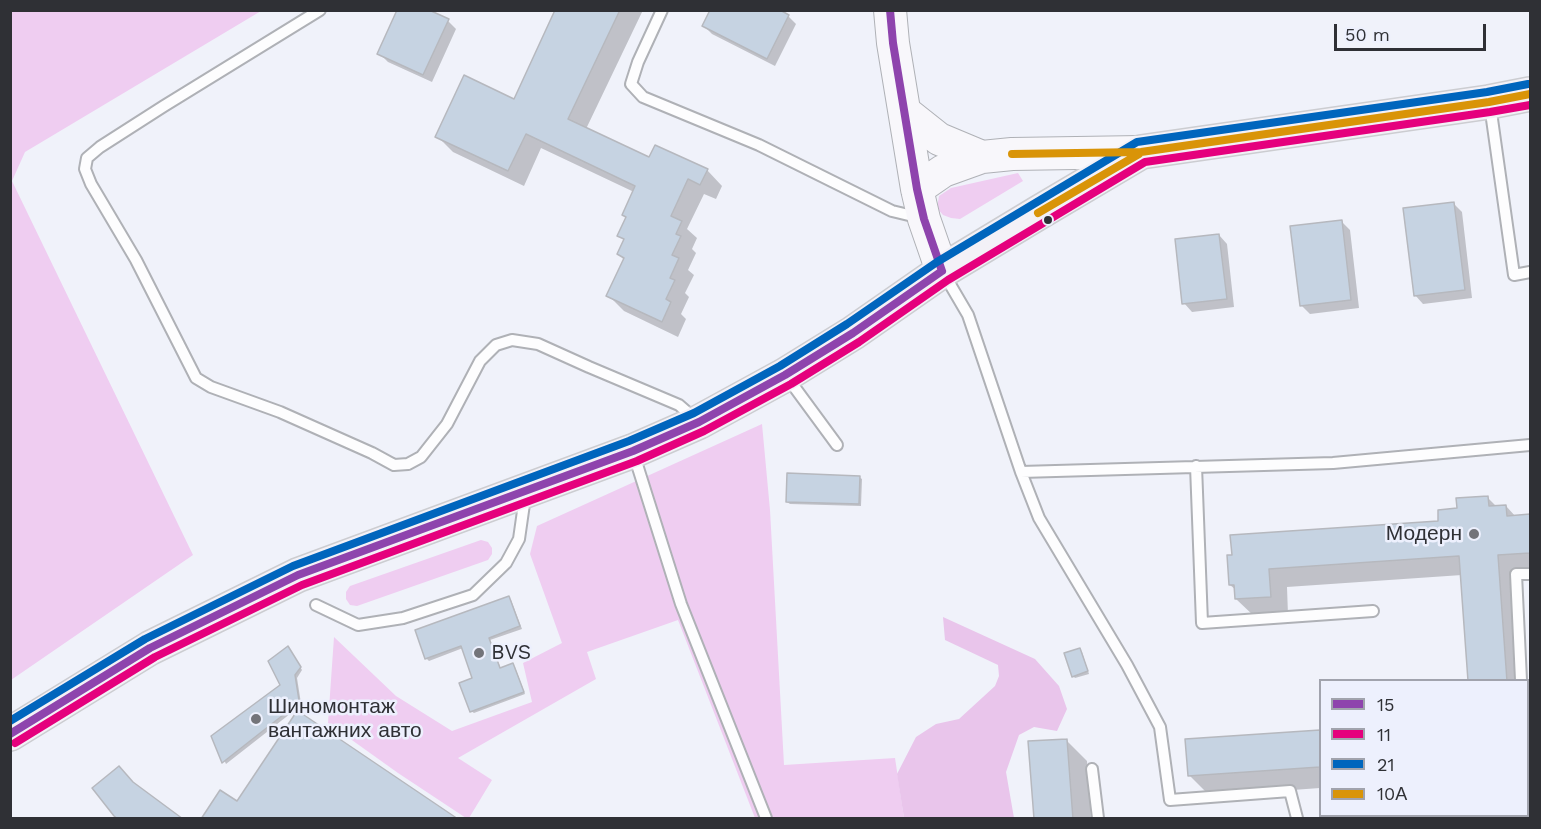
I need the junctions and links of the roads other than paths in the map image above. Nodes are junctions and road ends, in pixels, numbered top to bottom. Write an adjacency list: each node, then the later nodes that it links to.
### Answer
1 (320, 10): 14 (lane)
2 (662, 10): 10 (lane)
3 (890, 10): 6 (street)
4 (1530, 94): 5 (main road)
5 (1490, 102): 7 (main road); 12 (lane)
6 (905, 112): 8 (street); 9 (street)
7 (1141, 152): 8 (street); 11 (main road)
8 (982, 157): 9 (street)
9 (917, 189): 10 (street)
10 (924, 219): 11 (street)
11 (942, 272): 13 (main road); 19 (lane)
12 (1530, 273)
13 (785, 375): 14 (main road); 15 (lane)
14 (699, 422): 17 (main road)
15 (837, 445)
16 (1530, 446): 18 (lane)
17 (633, 451): 20 (main road); 27 (lane)
18 (1196, 466): 19 (lane); 23 (lane)
19 (1021, 472): 29 (lane)
20 (526, 491): 22 (lane); 25 (main road)
21 (1530, 574): 24 (lane)
22 (316, 604)
23 (1373, 611)
24 (1521, 679)
25 (10, 734)
26 (1092, 769): 28 (lane)
27 (766, 819)
28 (1098, 819)
29 (1297, 819)

